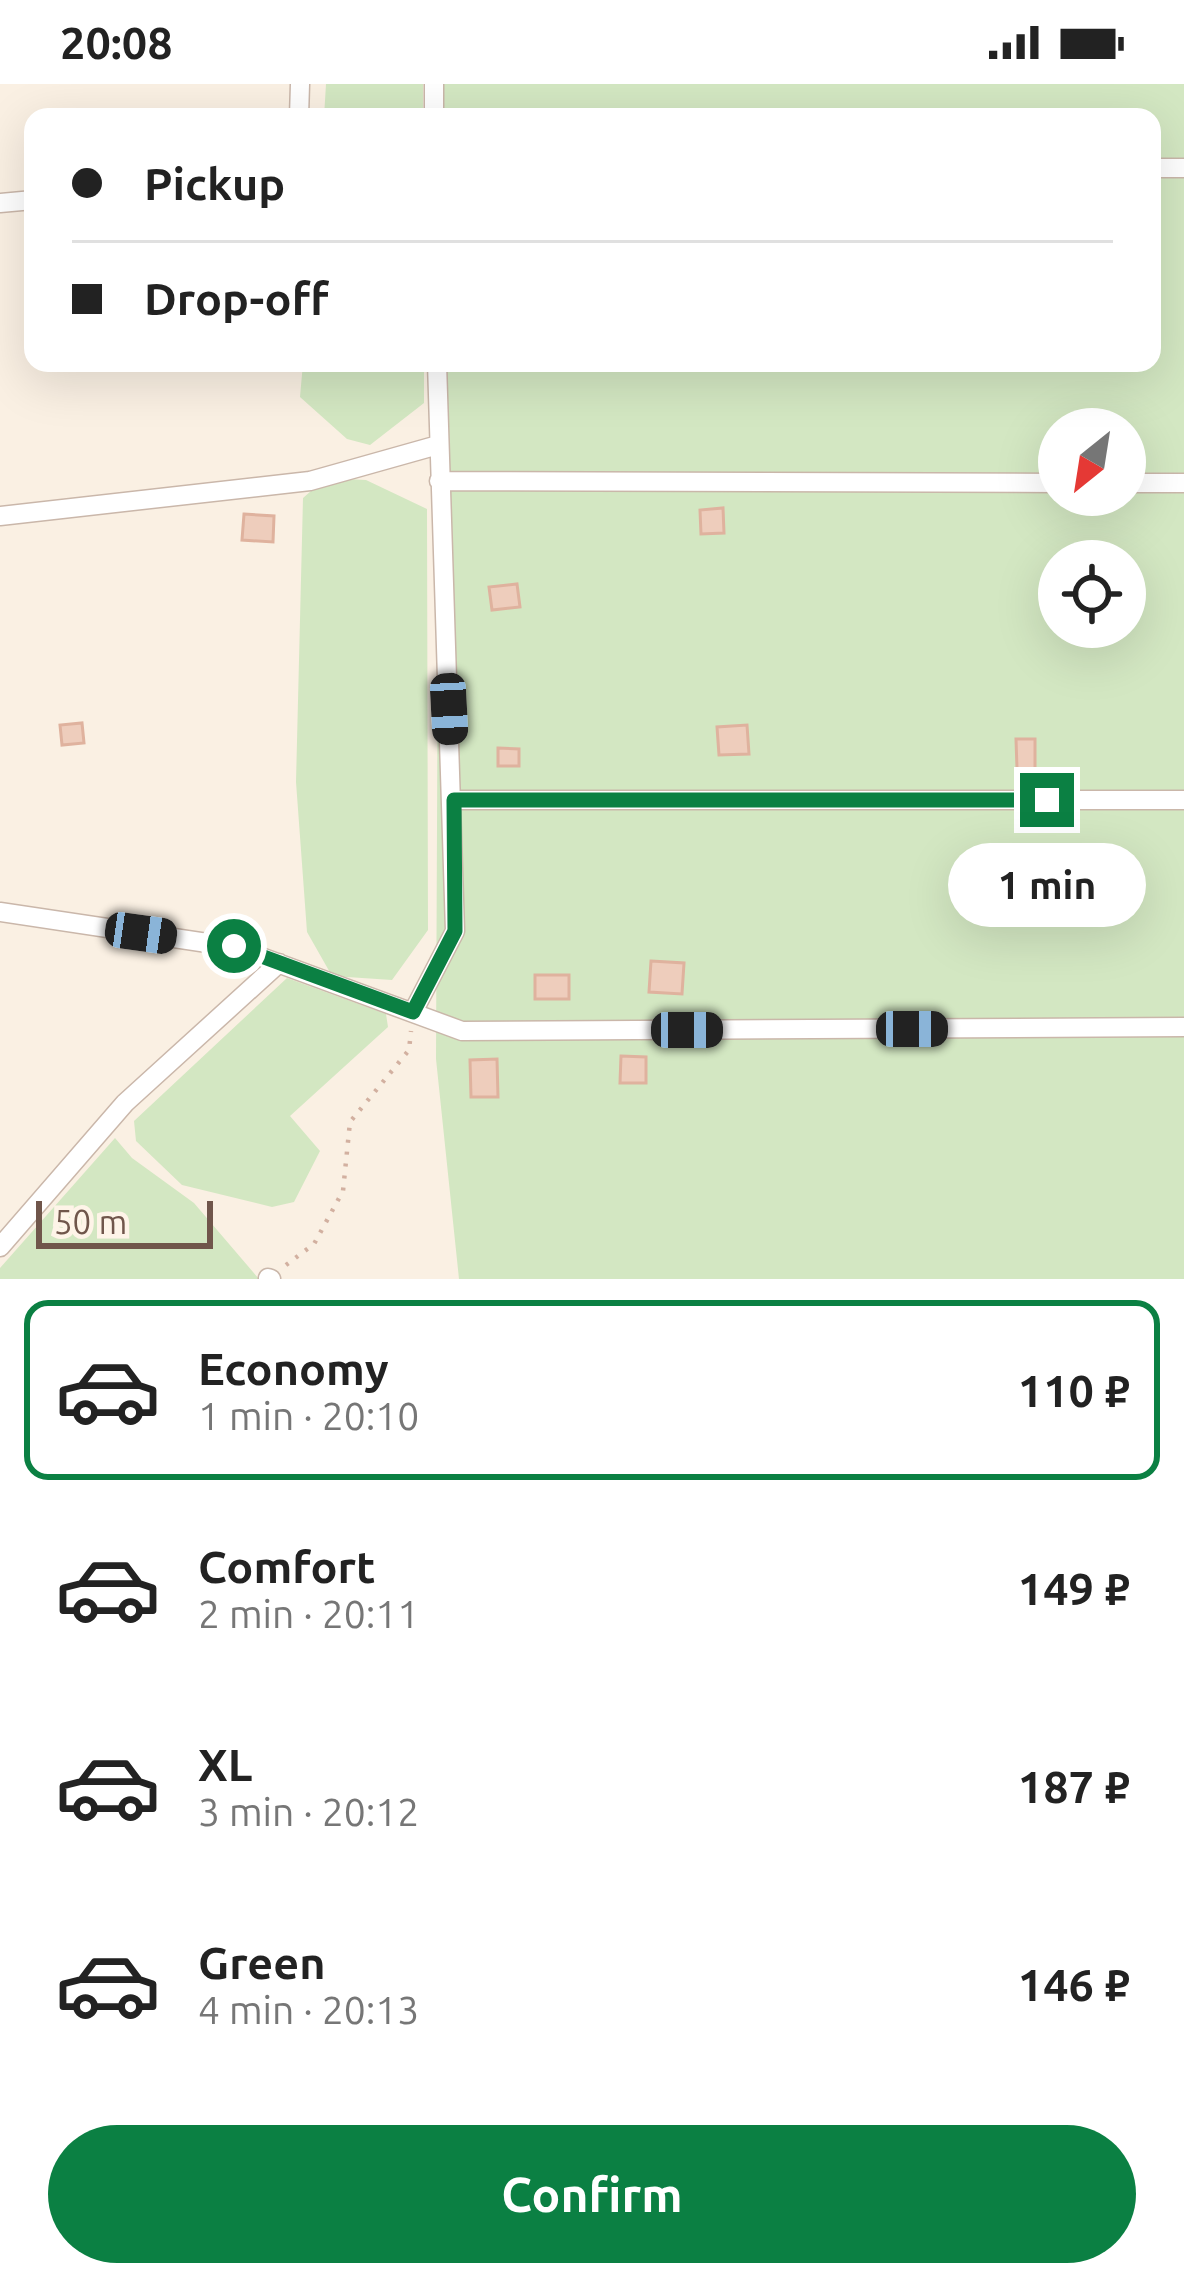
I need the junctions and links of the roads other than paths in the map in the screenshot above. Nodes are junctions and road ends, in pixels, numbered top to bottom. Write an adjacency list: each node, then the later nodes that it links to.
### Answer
1 (437, 372): 2 (street)
2 (439, 445): 3 (street); 7 (street)
3 (439, 481): 4 (street); 8 (street)
4 (1038, 483)
5 (1146, 483): 6 (street)
6 (1184, 483)
7 (0, 516)
8 (454, 800): 9 (street); 12 (street)
9 (1184, 800)
10 (0, 912): 11 (street)
11 (279, 963): 12 (street); 14 (street)
12 (413, 1012): 13 (street)
13 (1184, 1027)
14 (0, 1246)

